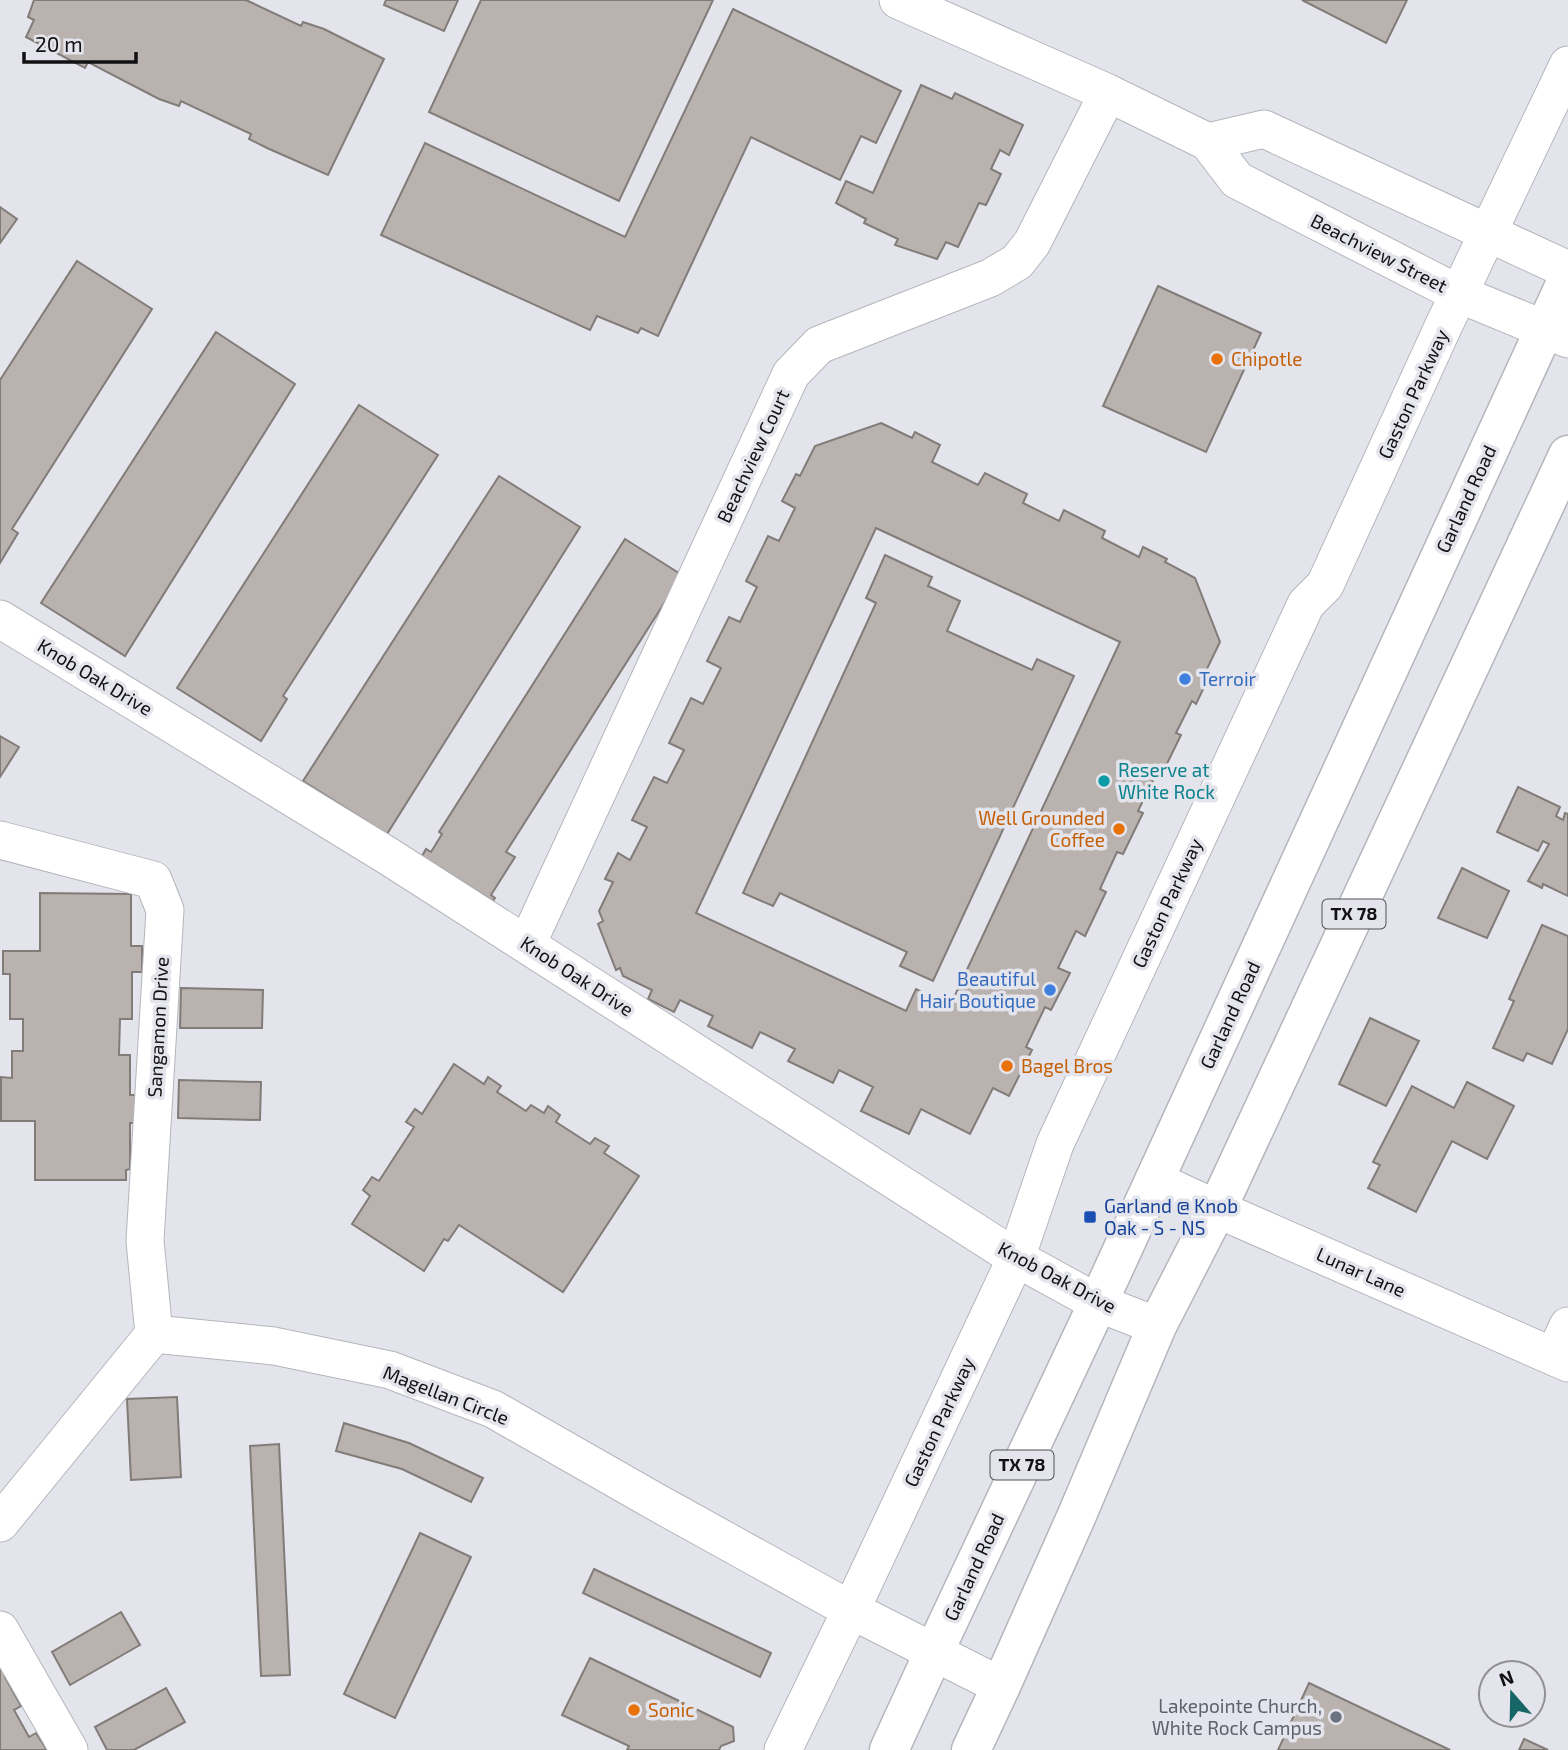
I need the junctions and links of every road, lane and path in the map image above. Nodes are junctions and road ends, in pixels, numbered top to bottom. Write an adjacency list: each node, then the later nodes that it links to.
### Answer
1 (898, 0): 3 (street, Beachview Street)
2 (1568, 65): 5 (street, Gaston Parkway)
3 (1108, 93): 4 (street, Beachview Street); 13 (street, Beachview Court)
4 (1208, 142): 5 (street); 8 (street, Beachview Street)
5 (1489, 232): 6 (street); 8 (street, Gaston Parkway)
6 (1568, 270)
7 (1568, 278): 9 (main road, Garland Road / TX 78)
8 (1459, 294): 9 (street, Beachview Street); 16 (street, Gaston Parkway)
9 (1556, 334): 14 (main road, Garland Road / TX 78)
10 (1568, 455): 15 (main road, TX 78)
11 (0, 619): 13 (street, Knob Oak Drive)
12 (0, 840): 19 (street, Sangamon Drive)
13 (527, 944): 16 (street, Knob Oak Drive)
14 (1154, 1180): 15 (street, Lunar Lane); 17 (main road, Garland Road / TX 78)
15 (1217, 1209): 18 (main road, TX 78); 20 (street, Lunar Lane)
16 (1016, 1258): 17 (street, Knob Oak Drive); 22 (street, Gaston Parkway)
17 (1098, 1303): 18 (street, Knob Oak Drive); 24 (main road, Garland Road / TX 78)
18 (1157, 1326): 25 (main road, TX 78)
19 (154, 1334): 21 (street); 22 (street, Magellan Circle)
20 (1563, 1348)
21 (0, 1523)
22 (852, 1611): 24 (street, Magellan Circle); 27 (street, Gaston Parkway)
23 (0, 1630): 26 (street)
24 (934, 1652): 25 (street, Magellan Circle); 28 (main road, Garland Road / TX 78)
25 (1001, 1686): 29 (main road, TX 78)
26 (69, 1750)
27 (783, 1750)
28 (890, 1750)
29 (971, 1750)

